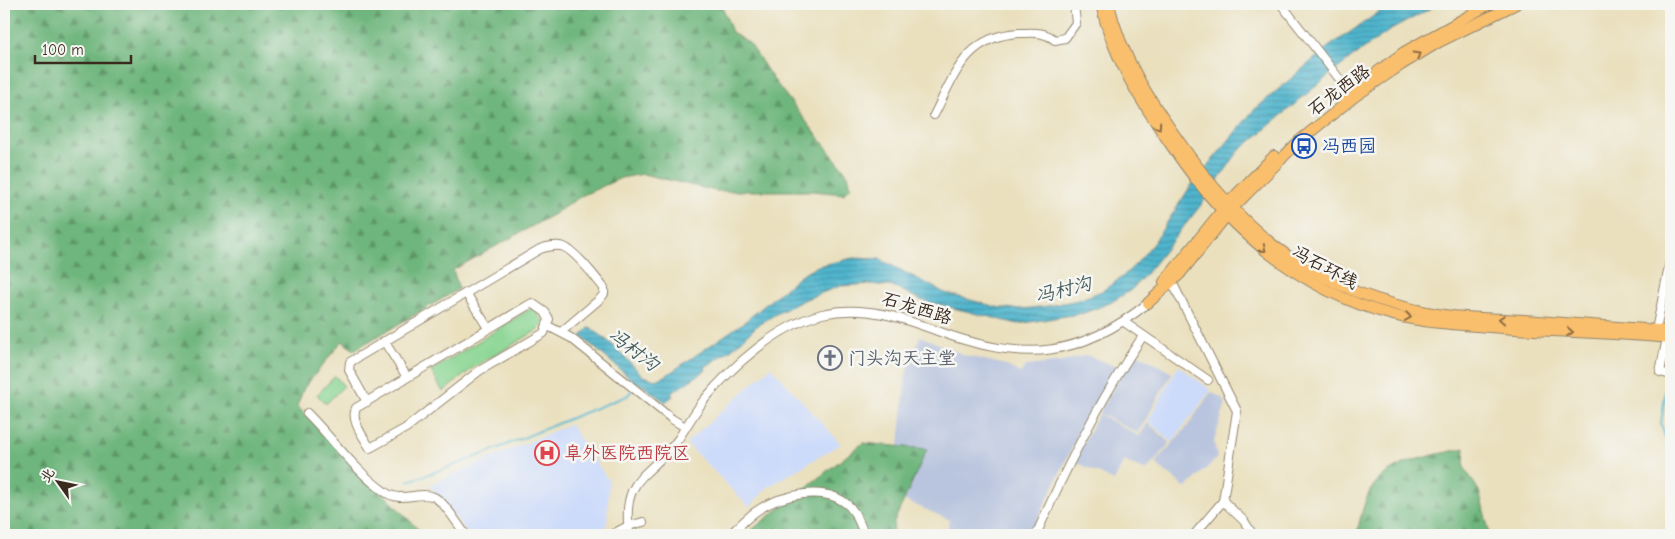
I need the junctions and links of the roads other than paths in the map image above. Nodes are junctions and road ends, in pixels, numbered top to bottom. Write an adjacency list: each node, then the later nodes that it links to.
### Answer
1 (1074, 4): 8 (street)
2 (1101, 4): 9 (main road, 冯石环线, one-way to 9)
3 (1109, 4): 9 (main road, 冯石环线)
4 (1281, 4): 7 (street)
5 (1490, 4): 7 (main road, 石龙西路)
6 (1516, 4): 7 (main road, 石龙西路, one-way to 6)
7 (1352, 94): 10 (main road, 石龙西路)
8 (934, 115)
9 (1194, 171): 10 (main road, 冯石环线)
10 (1226, 210): 12 (main road, 石龙西路); 14 (main road, 石龙西路); 18 (main road, 冯石环线, one-way to 10); 20 (main road, 冯石环线, one-way to 20)
11 (1671, 257): 18 (street)
12 (1172, 282): 14 (main road, 石龙西路); 29 (street)
13 (466, 293): 17 (street); 19 (street); 22 (street)
14 (1148, 303): 15 (street, 石龙西路)
15 (1124, 322): 21 (street); 28 (street, 石龙西路)
16 (548, 326): 17 (street); 19 (street); 26 (street)
17 (488, 328): 24 (street)
18 (1656, 330): 20 (main road, 冯石环线)
19 (561, 332): 28 (street)
20 (1670, 335): 23 (street)
21 (1143, 336): 25 (street); 37 (street)
22 (384, 341): 24 (street); 26 (street)
23 (1671, 375)
24 (407, 377): 26 (street)
25 (1208, 380)
26 (367, 402)
27 (307, 413): 32 (street)
28 (686, 427): 31 (street, 石龙西路)
29 (1223, 501): 38 (street); 39 (street)
30 (643, 522): 31 (street)
31 (628, 526): 33 (street); 34 (street)
32 (466, 535)
33 (611, 535)
34 (632, 535)
35 (729, 535): 36 (street)
36 (864, 535)
37 (1036, 535)
38 (1194, 535)
39 (1253, 535)

